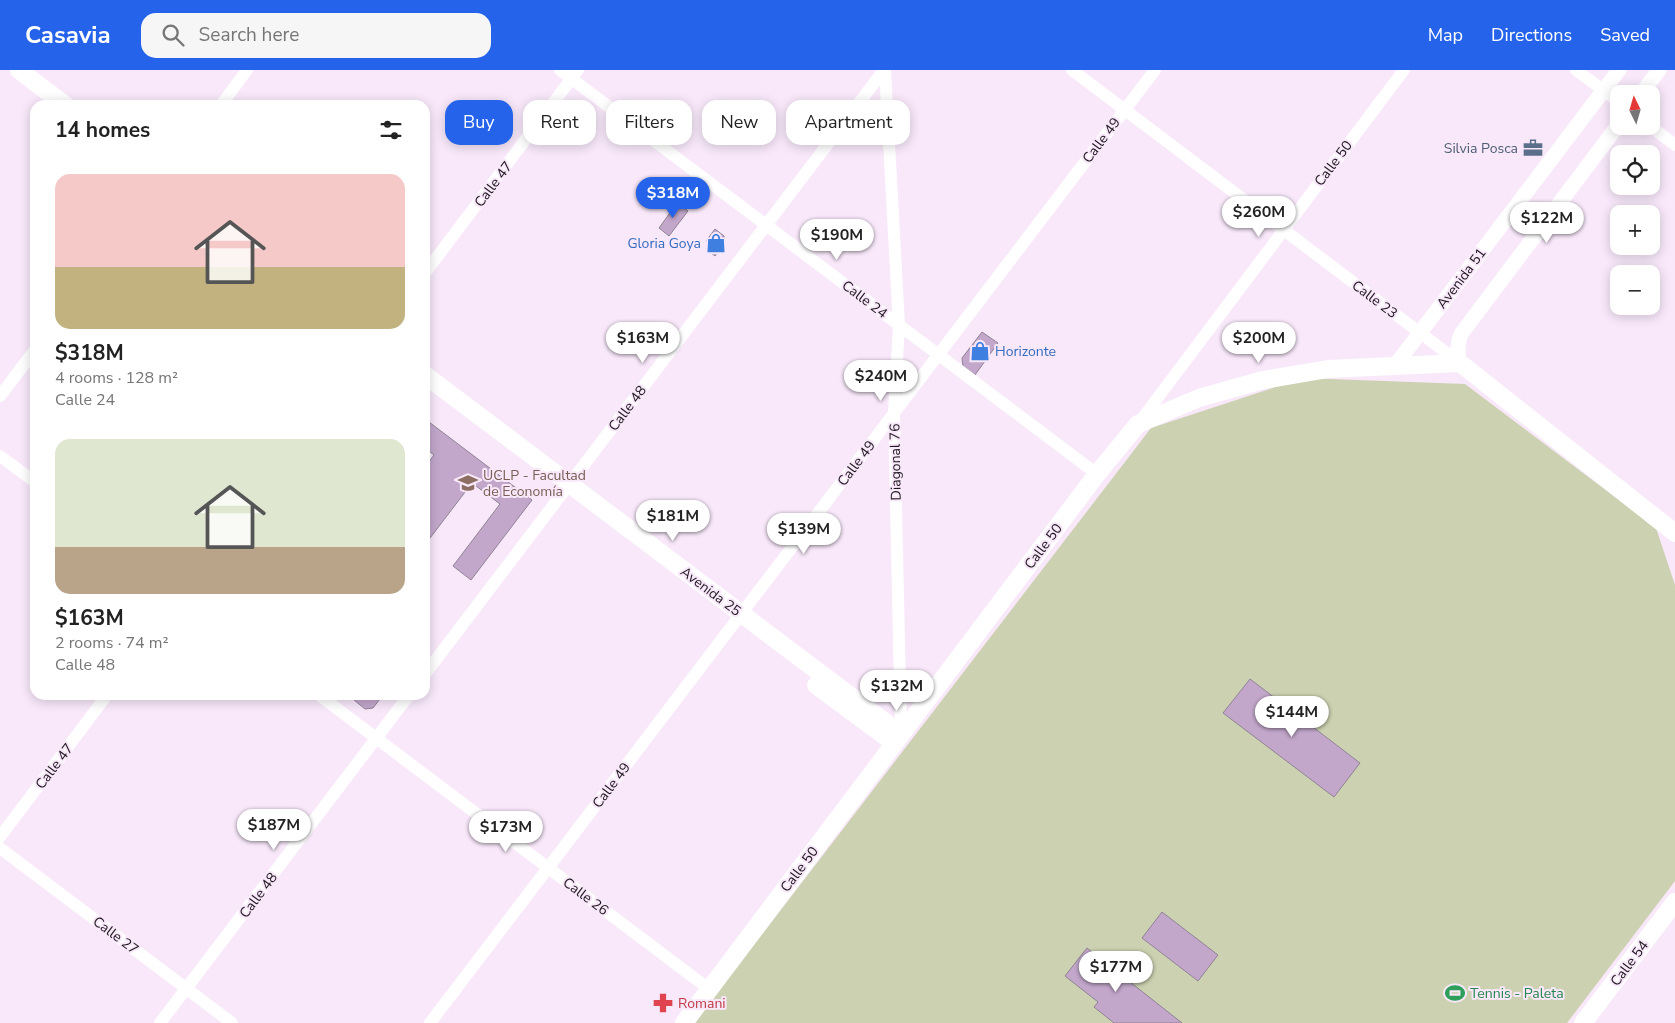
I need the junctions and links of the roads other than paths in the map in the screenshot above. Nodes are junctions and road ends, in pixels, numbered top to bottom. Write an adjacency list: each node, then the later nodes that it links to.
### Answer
1 (4, 70): 16 (main road)
2 (19, 70): 17 (main road)
3 (248, 70): 18 (street)
4 (560, 70): 12 (street, Calle 24)
5 (884, 70): 23 (street, Calle 48); 26 (street, Diagonal 76)
6 (1072, 70): 19 (street, Calle 23)
7 (1155, 70): 19 (street, Calle 49)
8 (1404, 70): 24 (street, Calle 50)
9 (1576, 70): 14 (street)
10 (1619, 70): 14 (street, Avenida 51)
11 (1659, 70): 13 (street)
12 (575, 74): 23 (street, Calle 24); 25 (street, Calle 47)
13 (1648, 85)
14 (1603, 91): 15 (street); 27 (street, Avenida 51)
15 (1610, 96)
16 (43, 100)
17 (58, 100)
18 (225, 100)
19 (1124, 110): 24 (street, Calle 23); 28 (street, Calle 49)
20 (1660, 134): 22 (street)
21 (1611, 135): 30 (street)
22 (1675, 145)
23 (766, 225): 26 (street, Calle 24); 40 (street, Calle 48)
24 (1283, 229): 27 (street, Calle 23); 36 (street, Calle 50)
25 (430, 266)
26 (899, 325): 28 (street, Calle 24); 35 (street, Diagonal 76)
27 (1420, 333): 30 (street, Calle 23); 31 (street, Avenida 51)
28 (938, 354): 35 (street, Calle 49); 38 (street, Calle 24)
29 (30, 357): 34 (street)
30 (1460, 363): 31 (main road); 41 (main road, Calle 23)
31 (1394, 367): 36 (main road)
32 (430, 380): 40 (main road, Avenida 25)
33 (430, 393): 40 (main road, Avenida 25)
34 (0, 396)
35 (894, 413): 42 (street, Calle 49); 48 (street, Diagonal 76)
36 (1138, 424): 38 (main road, Calle 50)
37 (0, 456): 39 (street)
38 (1097, 474): 48 (main road, Calle 50)
39 (30, 478)
40 (566, 489): 42 (main road, Avenida 25); 43 (street, Calle 48)
41 (1675, 533)
42 (738, 619): 48 (main road, Avenida 25); 51 (street, Calle 49)
43 (430, 667)
44 (103, 700): 49 (street, Calle 47)
45 (325, 700): 47 (street, Calle 26)
46 (405, 700): 47 (street, Calle 48)
47 (376, 738): 51 (street, Calle 26); 53 (street, Calle 48)
48 (897, 738): 54 (main road, Calle 50)
49 (0, 837)
50 (0, 848): 53 (street, Calle 27)
51 (548, 868): 54 (street, Calle 26); 57 (street, Calle 49)
52 (1672, 913): 59 (main road, Calle 54)
53 (186, 988): 55 (street, Calle 48); 56 (street, Calle 27)
54 (709, 989): 58 (main road, Calle 50)
55 (160, 1023)
56 (232, 1023)
57 (430, 1023)
58 (684, 1023)
59 (1583, 1023)

